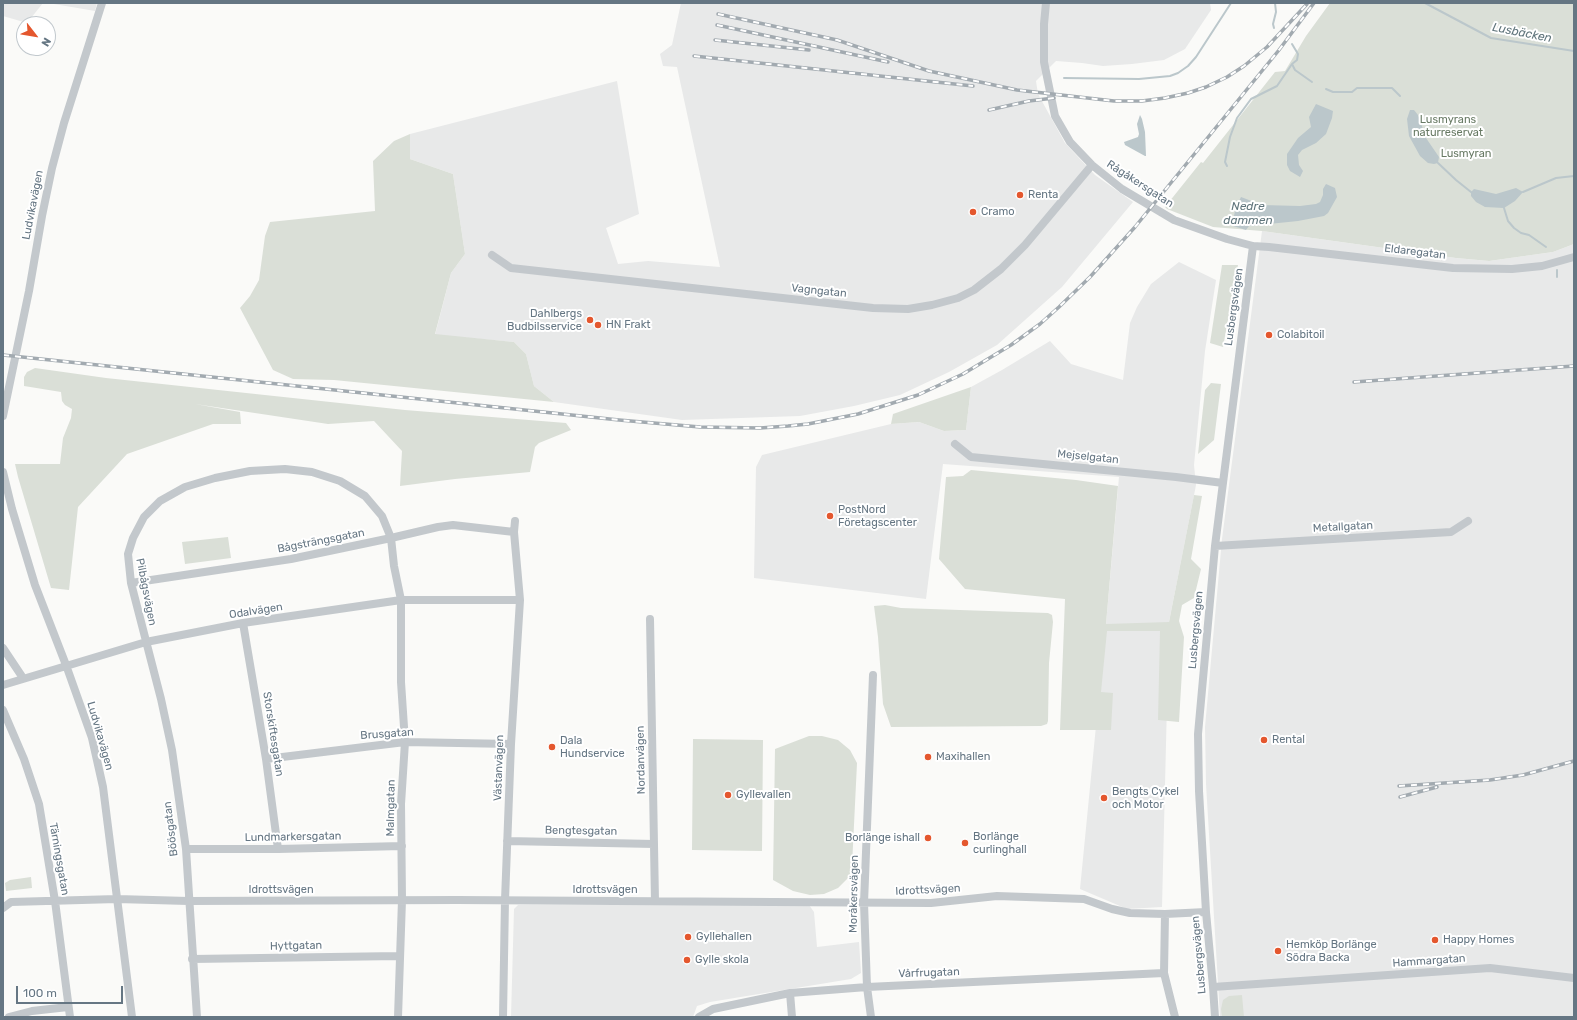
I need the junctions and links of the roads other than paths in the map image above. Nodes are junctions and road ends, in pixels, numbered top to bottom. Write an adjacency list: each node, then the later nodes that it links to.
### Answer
1 (102, 3): 7 (street, Ludvikavägen)
2 (1046, 3): 3 (street, Rågåkersgatan)
3 (1092, 165): 4 (street, Rågåkersgatan); 5 (street, Vagngatan)
4 (1253, 246): 6 (street, Eldaregatan); 10 (street, Lusbergsvägen)
5 (492, 255)
6 (1574, 257)
7 (3, 416)
8 (955, 444): 10 (street, Mejselgatan)
9 (3, 472): 23 (street, Ludvikavägen)
10 (1223, 483): 15 (street, Lusbergsvägen)
11 (515, 521): 13 (street, Västanvägen)
12 (1468, 521): 15 (street, Metallgatan)
13 (514, 532): 14 (street, Bågsträngsgatan); 18 (street, Västanvägen)
14 (391, 538): 16 (street, Bågsträngsgatan); 16 (street, Pilbågsvägen); 17 (street, Pilbågsvägen)
15 (1215, 546): 44 (street, Lusbergsvägen)
16 (131, 583): 21 (street, Pilbågsvägen)
17 (401, 600): 18 (street, Odalvägen); 20 (street, Odalvägen); 28 (street, Malmgatan)
18 (520, 600): 29 (street, Västanvägen)
19 (650, 619): 32 (street, Nordanvägen)
20 (243, 623): 21 (street, Odalvägen); 30 (street, Storskiftesgatan)
21 (146, 642): 23 (street, Odalvägen); 34 (street, Böösgatan)
22 (3, 648): 25 (street)
23 (66, 665): 25 (street, Odalvägen); 36 (street, Ludvikavägen)
24 (873, 675): 42 (street, Moråkersvägen)
25 (23, 678): 26 (street, Odalvägen)
26 (3, 685)
27 (3, 710): 39 (street, Tärningsgatan)
28 (405, 742): 29 (street, Brusgatan); 30 (street, Brusgatan); 33 (street, Malmgatan)
29 (511, 744): 31 (street, Västanvägen)
30 (266, 759): 35 (street, Storskiftesgatan)
31 (507, 841): 32 (street, Bengtesgatan); 38 (street, Västanvägen)
32 (654, 844): 41 (street, Nordanvägen)
33 (402, 846): 35 (street, Lundmarkersgatan); 37 (street, Malmgatan)
34 (186, 849): 35 (street, Lundmarkersgatan); 40 (street, Böösgatan)
35 (278, 849)
36 (117, 899): 39 (street, Idrottsvägen); 40 (street, Idrottsvägen); 56 (street, Ludvikavägen)
37 (402, 900): 38 (street, Idrottsvägen); 40 (street, Idrottsvägen); 46 (street, Malmgatan)
38 (505, 900): 41 (street, Idrottsvägen); 59 (street, Västanvägen)
39 (56, 901): 43 (street, Idrottsvägen); 53 (street, Tärningsgatan)
40 (188, 901): 47 (street, Böösgatan)
41 (655, 901): 42 (street, Idrottsvägen)
42 (864, 903): 45 (street, Idrottsvägen); 50 (street, Moråkersvägen)
43 (3, 908)
44 (1206, 912): 45 (street, Idrottsvägen); 51 (street, Lusbergsvägen)
45 (1165, 914): 48 (street)
46 (400, 956): 47 (street, Hyttgatan); 58 (street, Malmgatan)
47 (192, 959): 57 (street, Böösgatan)
48 (1164, 973): 50 (street, Vårfrugatan); 63 (street)
49 (1574, 978): 51 (street, Hammargatan)
50 (867, 987): 52 (street, Vårfrugatan); 62 (street, Moråkersvägen)
51 (1214, 987): 64 (street, Lusbergsvägen)
52 (790, 993): 60 (street, Vårfrugatan); 61 (street)
53 (68, 1007): 54 (street); 55 (street, Tärningsgatan)
54 (8, 1017)
55 (70, 1017)
56 (132, 1017)
57 (197, 1017)
58 (398, 1017)
59 (503, 1017)
60 (699, 1017)
61 (792, 1017)
62 (872, 1017)
63 (1175, 1017)
64 (1215, 1017)

